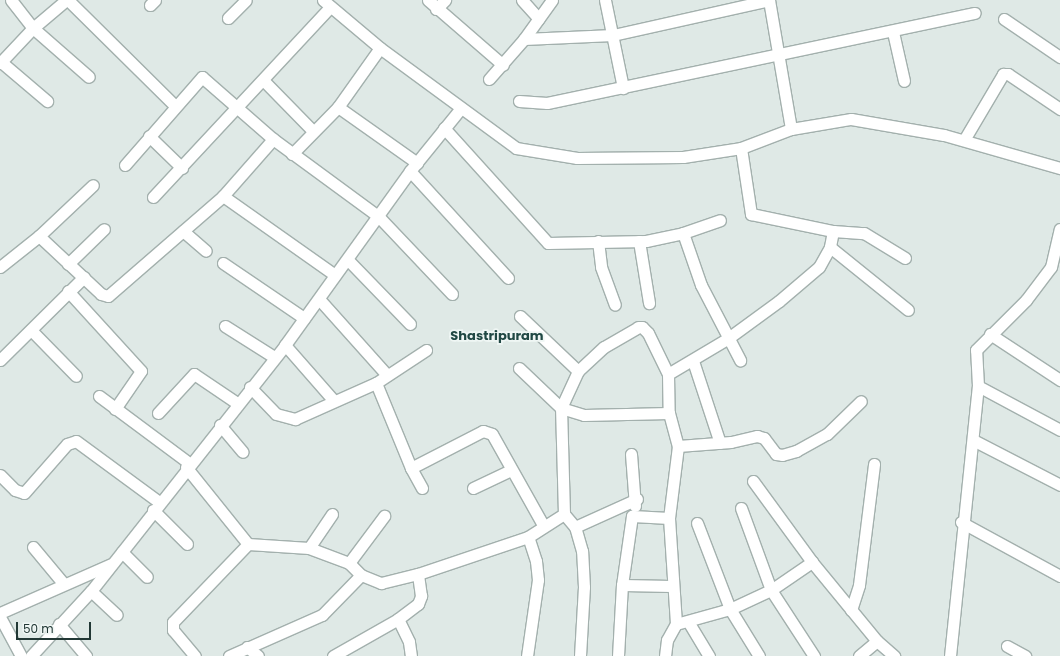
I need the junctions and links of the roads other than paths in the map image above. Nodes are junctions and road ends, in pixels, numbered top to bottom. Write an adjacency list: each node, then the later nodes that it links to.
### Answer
1 (10, 0): 16 (street)
2 (67, 0): 16 (street); 32 (street)
3 (246, 0): 13 (street)
4 (428, 0): 11 (street)
5 (445, 0): 11 (street)
6 (522, 0): 14 (street)
7 (552, 0): 14 (street)
8 (605, 0): 18 (street)
9 (769, 0): 18 (street); 21 (street)
10 (326, 3): 20 (street); 27 (street)
11 (436, 9): 24 (street)
12 (975, 13): 17 (street)
13 (228, 18)
14 (539, 19): 19 (street)
15 (1004, 19): 22 (street)
16 (33, 28): 23 (street); 25 (street)
17 (893, 32): 21 (street); 28 (street)
18 (613, 35): 19 (street); 29 (street)
19 (524, 39): 24 (street)
20 (380, 48): 33 (street); 35 (street)
21 (779, 52): 29 (street); 38 (street)
22 (1060, 57)
23 (0, 62): 30 (street)
24 (503, 65): 26 (street)
25 (89, 77)
26 (489, 79)
27 (263, 80): 34 (street); 39 (street)
28 (904, 81)
29 (623, 88): 31 (street)
30 (47, 101)
31 (519, 101)
32 (175, 106): 34 (street); 40 (street)
33 (338, 107): 39 (street); 46 (street)
34 (236, 108): 41 (street); 47 (street)
35 (461, 108): 37 (street); 43 (street)
36 (1060, 109): 42 (street)
37 (444, 128): 46 (street); 60 (street)
38 (791, 129): 42 (street); 43 (street)
39 (313, 131): 44 (street)
40 (149, 136): 45 (street); 47 (street)
41 (273, 140): 44 (street); 50 (street)
42 (964, 140): 48 (street)
43 (741, 148): 57 (street)
44 (292, 154): 52 (street)
45 (125, 165)
46 (413, 167): 52 (street); 72 (street)
47 (182, 168): 51 (street)
48 (1060, 168)
49 (93, 185): 59 (street)
50 (223, 196): 56 (street); 70 (street)
51 (153, 197)
52 (379, 216): 66 (street); 74 (street)
53 (720, 220): 58 (street)
54 (104, 229): 68 (street)
55 (1060, 229): 65 (street)
56 (183, 231): 63 (street); 71 (street)
57 (832, 231): 62 (street); 64 (street)
58 (683, 233): 61 (street); 85 (street)
59 (39, 236): 68 (street); 69 (street)
60 (598, 240): 61 (street); 77 (street)
61 (639, 241): 76 (street)
62 (830, 247): 78 (street); 85 (street)
63 (206, 251)
64 (905, 258)
65 (1057, 258): 84 (street)
66 (348, 260): 70 (street); 81 (street)
67 (223, 263): 80 (street)
68 (68, 264): 71 (street)
69 (0, 267)
70 (336, 275): 75 (street)
71 (84, 278): 73 (street)
72 (508, 278)
73 (68, 291): 83 (street); 106 (street)
74 (452, 294)
75 (319, 299): 80 (street); 95 (street)
76 (649, 303)
77 (615, 305)
78 (908, 310)
79 (520, 316): 93 (street)
80 (304, 318): 86 (street)
81 (410, 324)
82 (225, 326): 88 (street)
83 (30, 330): 89 (street); 96 (street)
84 (990, 334): 97 (street); 99 (street)
85 (727, 339): 90 (street); 91 (street)
86 (284, 345): 88 (street); 102 (street)
87 (426, 350): 95 (street)
88 (274, 357): 100 (street)
89 (0, 360)
90 (740, 360)
91 (693, 361): 94 (street); 112 (street)
92 (519, 368): 105 (street)
93 (578, 371): 94 (street); 105 (street)
94 (668, 374): 107 (street)
95 (387, 375): 98 (street)
96 (76, 376)
97 (1060, 380)
98 (376, 383): 102 (street); 118 (street)
99 (978, 386): 110 (street); 111 (street)
100 (250, 387): 102 (street); 104 (street)
101 (99, 396): 106 (street)
102 (334, 401)
103 (861, 401): 112 (street)
104 (237, 403): 108 (street); 109 (street)
105 (561, 408): 107 (street); 129 (street)
106 (115, 409): 117 (street)
107 (669, 413): 113 (street)
108 (158, 414)
109 (220, 426): 114 (street); 117 (street)
110 (1060, 430)
111 (973, 440): 122 (street); 133 (street)
112 (720, 443): 113 (street)
113 (678, 446): 132 (street)
114 (243, 452)
115 (631, 454): 125 (street)
116 (874, 464): 156 (street)
117 (188, 465): 126 (street); 139 (street)
118 (411, 468): 119 (street); 123 (street)
119 (511, 470): 124 (street); 135 (street)
120 (0, 475): 126 (street)
121 (753, 481): 143 (street)
122 (1060, 485)
123 (422, 488)
124 (473, 488)
125 (637, 499): 131 (street); 136 (street)
126 (156, 506): 138 (street); 142 (street)
127 (742, 508): 154 (street)
128 (332, 514): 141 (street)
129 (564, 514): 135 (street); 136 (street)
130 (384, 516): 144 (street)
131 (632, 516): 132 (street); 151 (street)
132 (669, 518): 152 (street)
133 (961, 522): 148 (street); 184 (street)
134 (697, 523): 155 (street)
135 (543, 525): 137 (street)
136 (575, 527): 176 (street)
137 (528, 537): 146 (street); 175 (street)
138 (187, 544)
139 (248, 544): 141 (street); 170 (street)
140 (33, 548): 150 (street)
141 (309, 548): 144 (street)
142 (122, 552): 145 (street); 149 (street)
143 (812, 562): 154 (street); 156 (street)
144 (349, 563): 147 (street)
145 (112, 564): 150 (street); 153 (street)
146 (418, 574): 147 (street); 160 (street)
147 (361, 575): 166 (street)
148 (1060, 576)
149 (147, 577)
150 (63, 583): 157 (street)
151 (622, 585): 152 (street); 177 (street)
152 (671, 586): 163 (street)
153 (91, 590): 158 (street); 162 (street)
154 (771, 590): 155 (street); 181 (street)
155 (730, 609): 161 (street); 180 (street)
156 (852, 610): 164 (street)
157 (0, 613)
158 (117, 615)
159 (0, 617): 167 (street)
160 (398, 619): 173 (street); 174 (street)
161 (689, 623): 163 (street); 179 (street)
162 (59, 624): 168 (street); 169 (street)
163 (676, 624): 178 (street)
164 (877, 641): 182 (street); 183 (street)
165 (1007, 646): 185 (street)
166 (247, 647): 171 (street); 172 (street)
167 (21, 656)
168 (31, 656)
169 (86, 656)
170 (195, 656)
171 (229, 656)
172 (258, 656)
173 (333, 656)
174 (411, 656)
175 (526, 656)
176 (580, 656)
177 (618, 656)
178 (665, 656)
179 (709, 656)
180 (759, 656)
181 (814, 656)
182 (860, 656)
183 (894, 656)
184 (950, 656)
185 (1025, 656)

